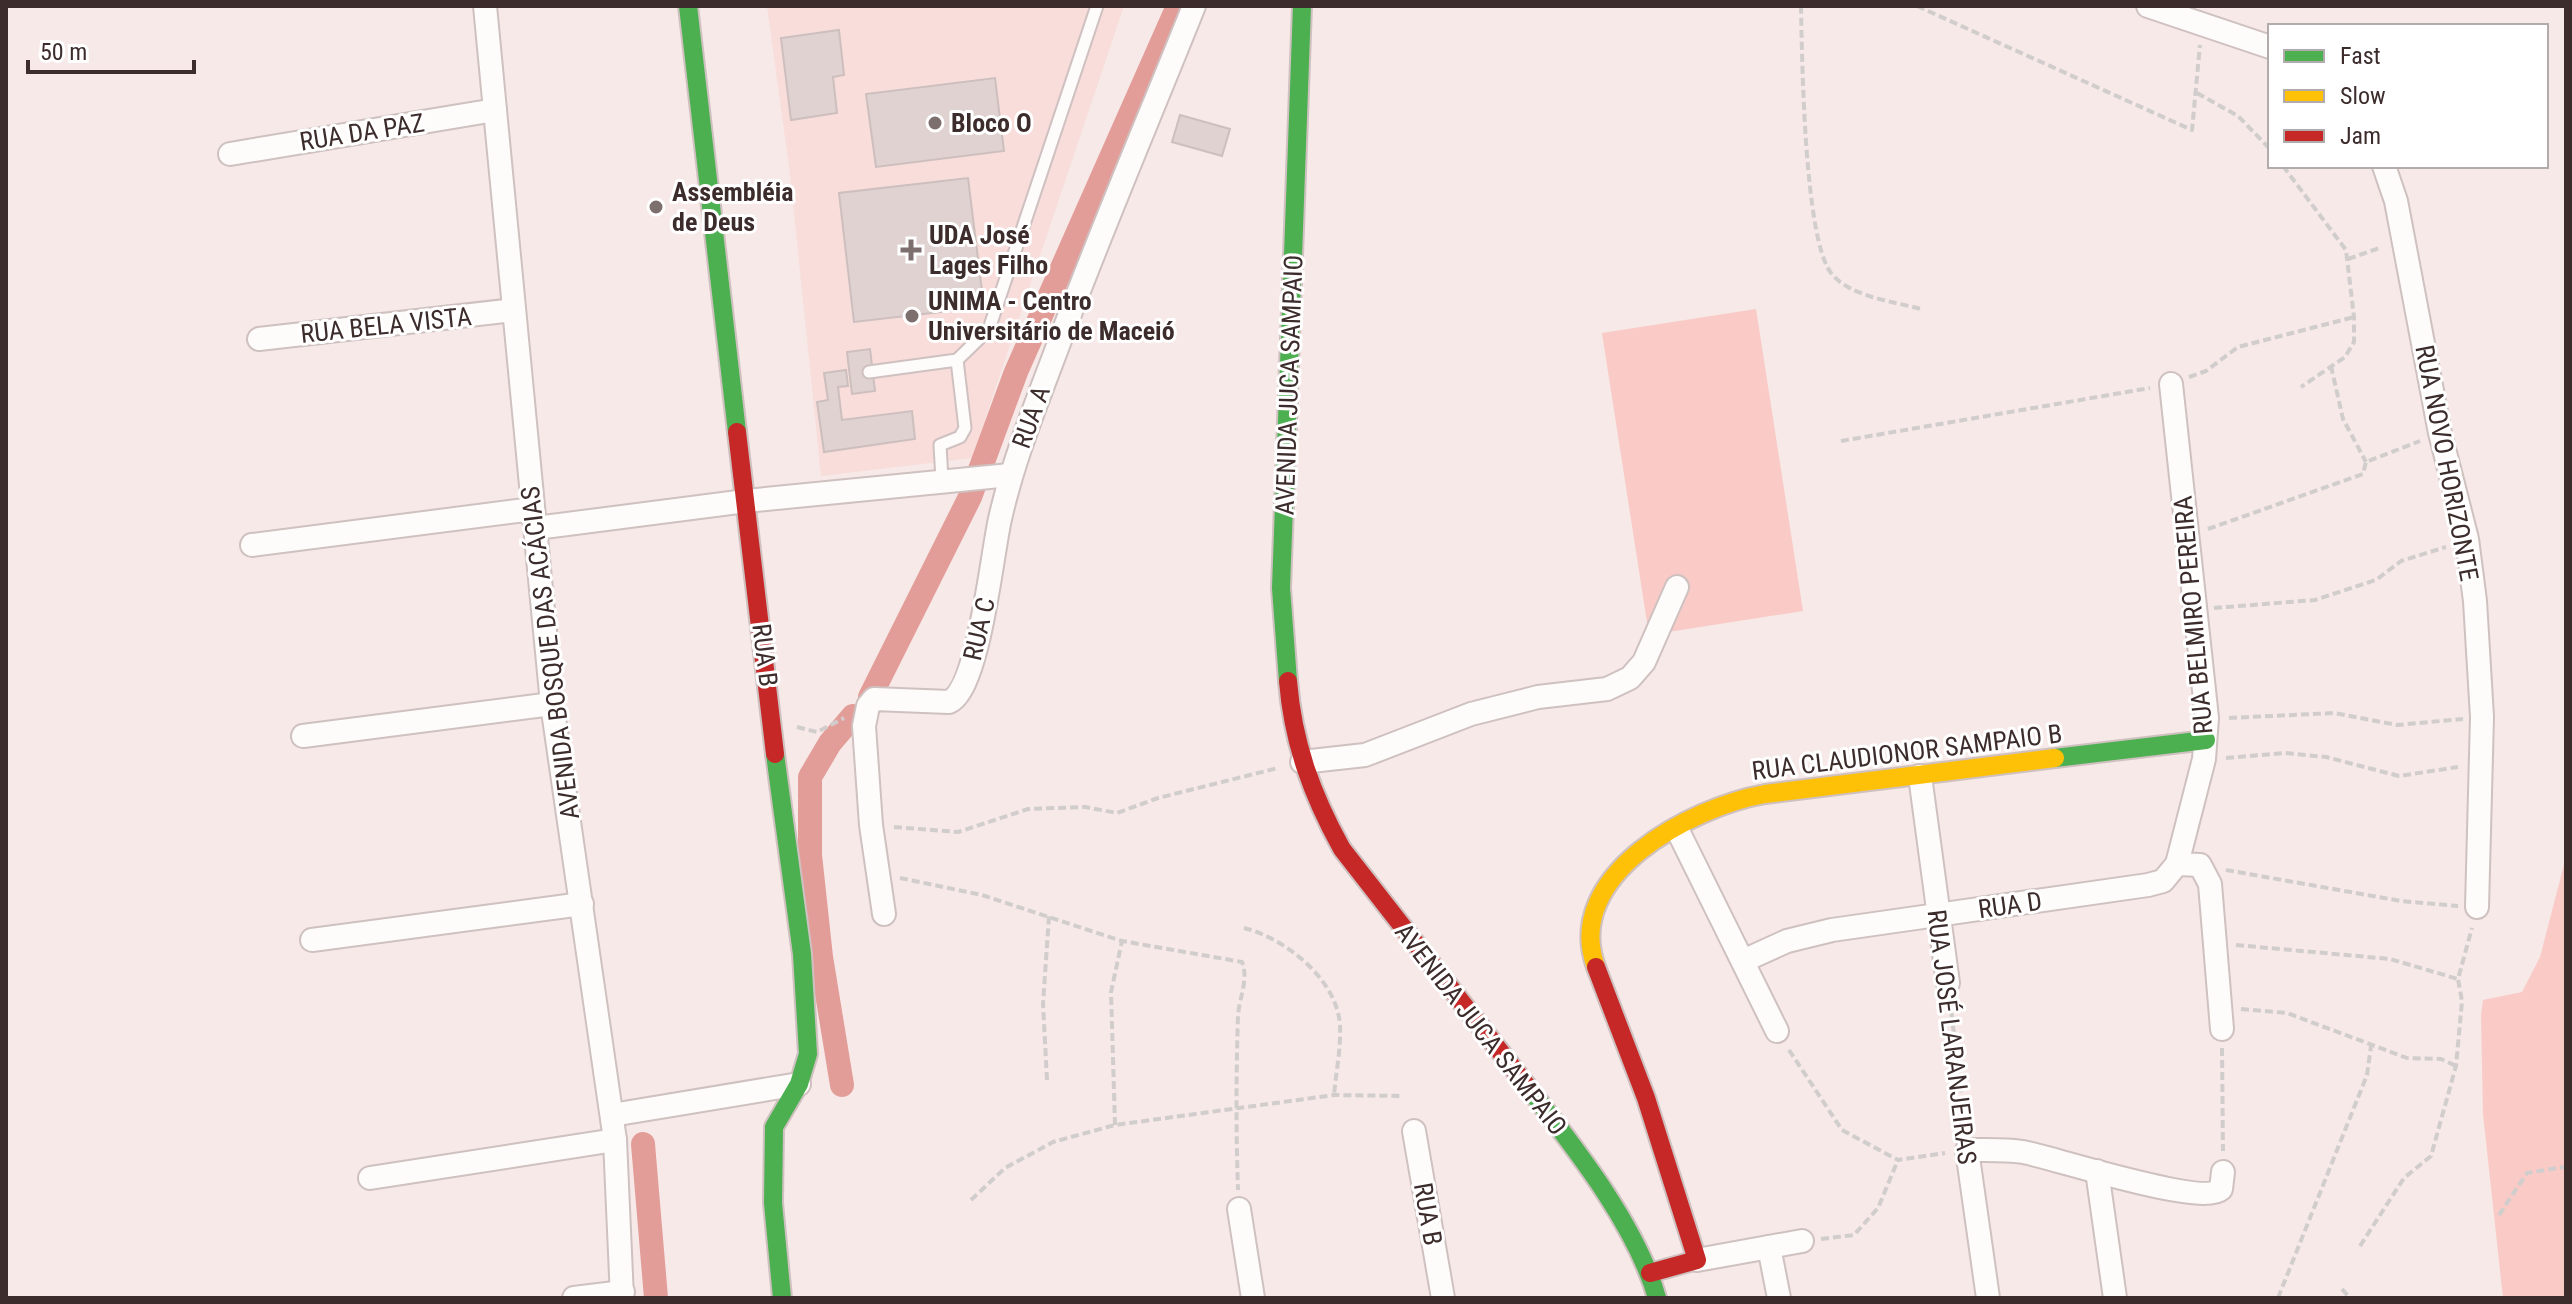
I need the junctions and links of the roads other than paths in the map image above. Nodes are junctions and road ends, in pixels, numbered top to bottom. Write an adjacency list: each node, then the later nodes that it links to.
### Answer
1 (485, 6): 8 (street, AVENIDA BOSQUE DAS ACÁCIAS)
2 (688, 6): 18 (street, RUA B)
3 (1097, 6): 13 (lane)
4 (1194, 6): 16 (street, RUA A)
5 (1302, 6): 25 (street, AVENIDA JUCA SAMPAIO)
6 (2148, 6): 7 (street)
7 (2268, 46)
8 (495, 110): 9 (street, RUA DA PAZ); 11 (street, AVENIDA BOSQUE DAS ACÁCIAS)
9 (230, 154)
10 (2385, 168): 30 (street, RUA NOVO HORIZONTE)
11 (514, 310): 12 (street, RUA BELA VISTA); 19 (street, AVENIDA BOSQUE DAS ACÁCIAS)
12 (259, 339)
13 (957, 360): 14 (lane); 17 (lane)
14 (869, 372)
15 (2171, 384): 24 (street, RUA BELMIRO PEREIRA)
16 (1002, 476): 17 (street, RUA A); 31 (street, RUA C)
17 (951, 479): 18 (street, RUA A)
18 (746, 501): 19 (street, RUA A); 38 (street, RUA B)
19 (534, 519): 20 (street, RUA A); 22 (street, AVENIDA BOSQUE DAS ACÁCIAS)
20 (252, 545)
21 (1677, 587): 25 (street)
22 (552, 704): 23 (street); 29 (street, AVENIDA BOSQUE DAS ACÁCIAS)
23 (303, 736)
24 (2206, 739): 26 (street, RUA CLAUDIONOR SAMPAIO B); 28 (street, RUA BELMIRO PEREIRA)
25 (1302, 762): 49 (street, AVENIDA JUCA SAMPAIO)
26 (1920, 776): 27 (street, RUA CLAUDIONOR SAMPAIO B); 32 (street, RUA JOSÉ LARANJEIRAS)
27 (1677, 829): 34 (street); 48 (street, RUA CLAUDIONOR SAMPAIO B)
28 (2188, 864): 32 (street, RUA D); 36 (street)
29 (582, 904): 33 (street); 39 (street, AVENIDA BOSQUE DAS ACÁCIAS)
30 (2477, 907)
31 (884, 914)
32 (1936, 914): 34 (street, RUA D); 35 (street, RUA JOSÉ LARANJEIRAS)
33 (312, 940)
34 (1743, 961): 37 (street)
35 (1948, 983)
36 (2222, 1018)
37 (1777, 1031)
38 (799, 1084): 39 (street); 52 (street, RUA B)
39 (612, 1115): 41 (street, AVENIDA BOSQUE DAS ACÁCIAS)
40 (1414, 1131): 54 (street, RUA B)
41 (615, 1140): 44 (street); 50 (street, AVENIDA BOSQUE DAS ACÁCIAS)
42 (2097, 1171): 43 (street); 57 (street, RUA JOSÉ LARANJEIRAS); 58 (street)
43 (2223, 1172)
44 (370, 1178)
45 (1239, 1209): 53 (street)
46 (1802, 1241): 47 (street)
47 (1769, 1247): 48 (street); 56 (street)
48 (1697, 1260): 49 (street)
49 (1650, 1273): 55 (street, AVENIDA JUCA SAMPAIO)
50 (622, 1295): 51 (street)
51 (574, 1298)
52 (782, 1298)
53 (1253, 1298)
54 (1443, 1298)
55 (1657, 1298)
56 (1779, 1298)
57 (1988, 1298)
58 (2115, 1298)

